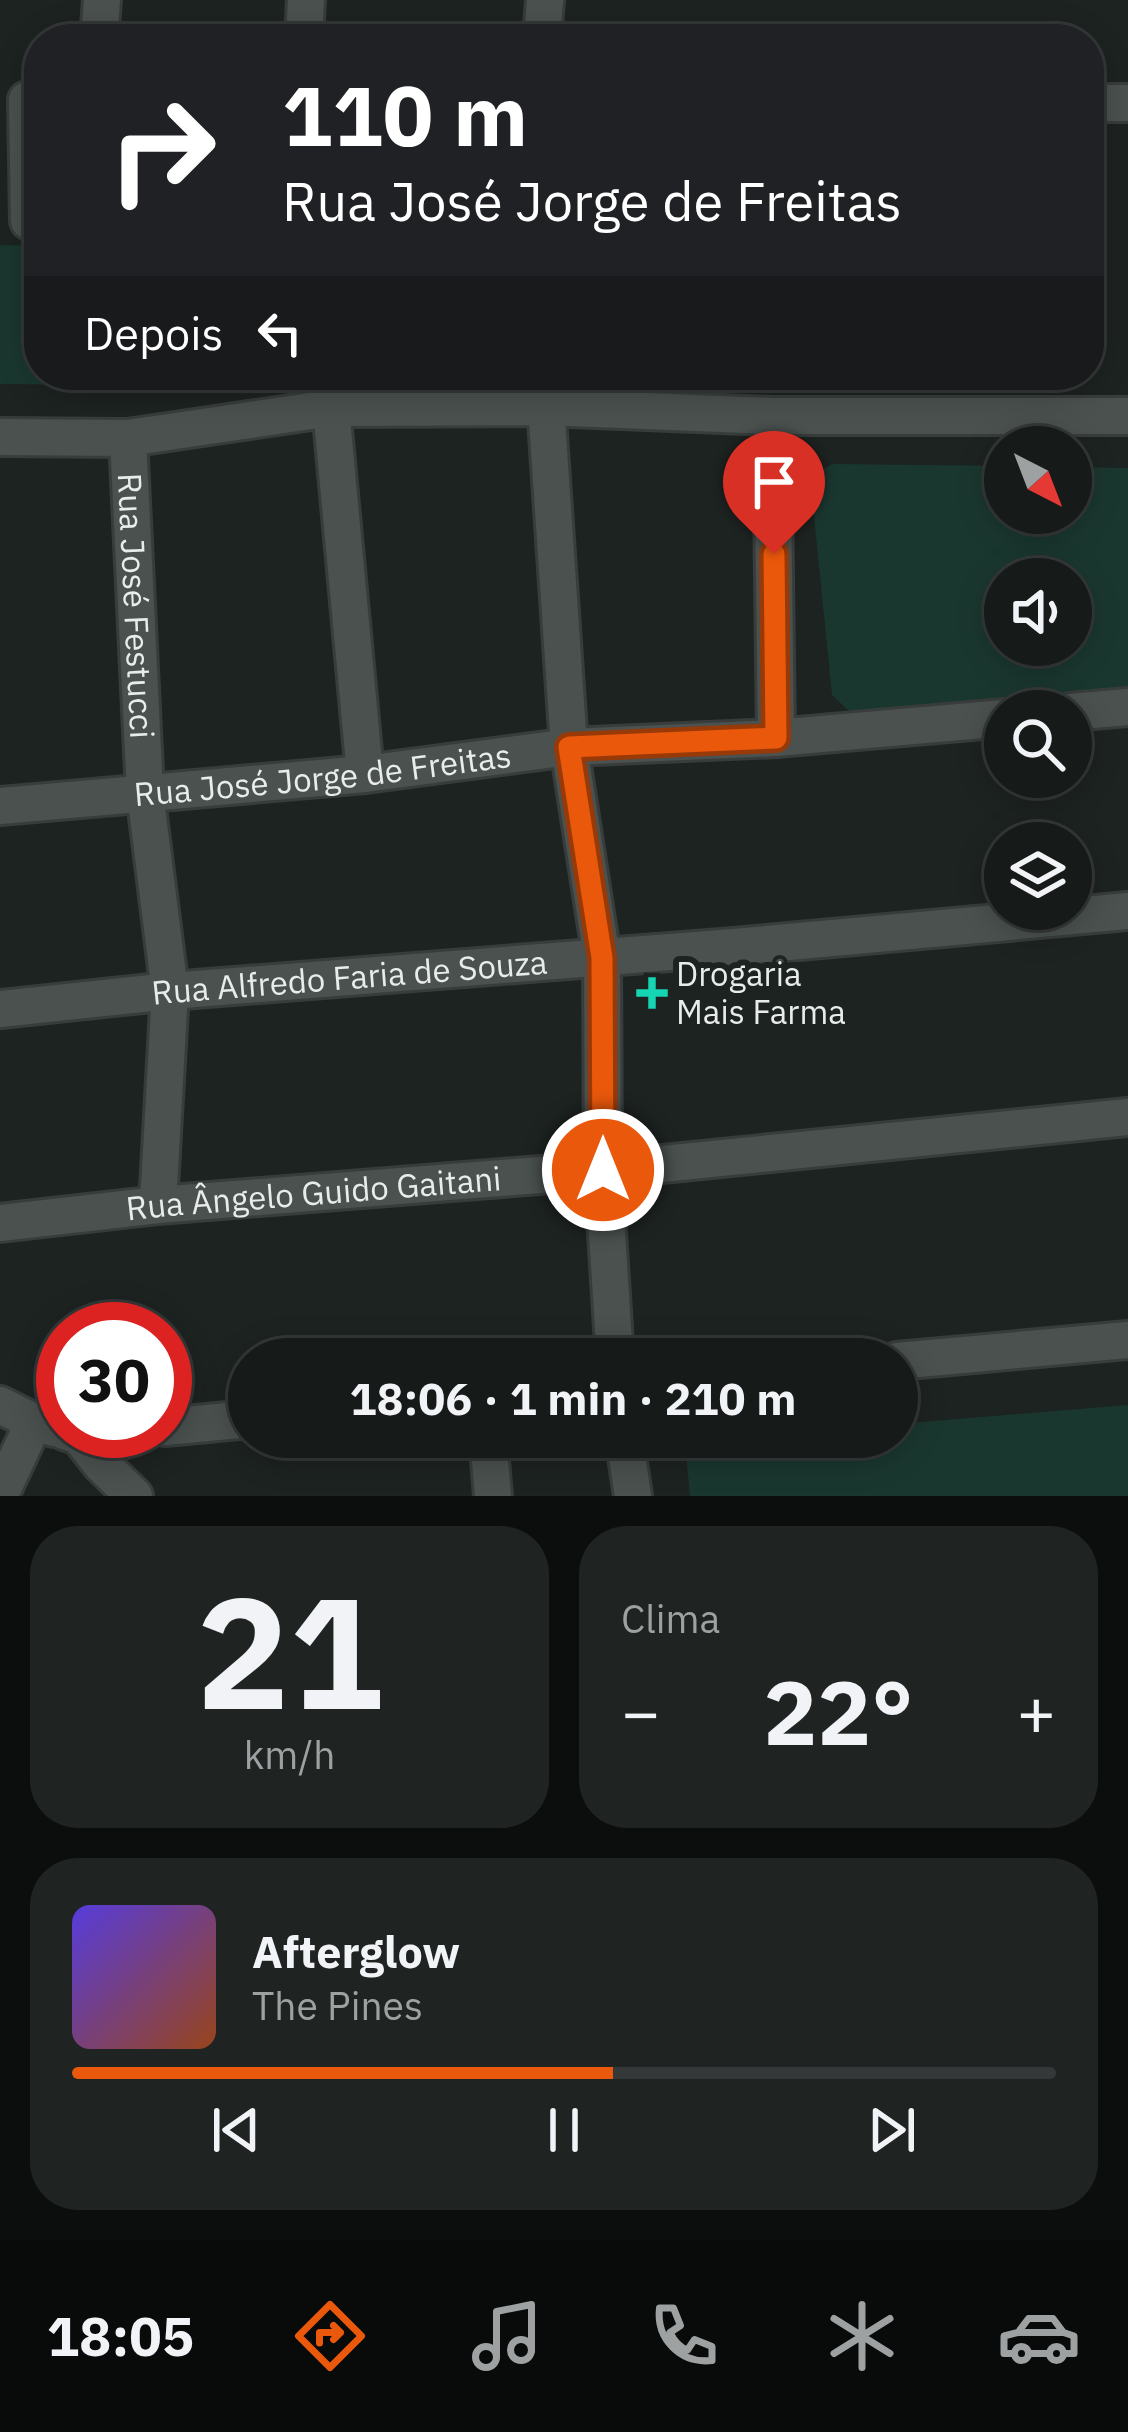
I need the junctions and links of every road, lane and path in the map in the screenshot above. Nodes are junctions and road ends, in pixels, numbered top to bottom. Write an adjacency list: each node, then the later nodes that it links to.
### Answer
1 (22, 100): 2 (street)
2 (23, 220)
3 (546, 391): 4 (street); 5 (street); 13 (street)
4 (332, 408): 8 (street); 14 (street)
5 (772, 416): 6 (street); 12 (street)
6 (1128, 416)
7 (0, 437): 8 (street)
8 (128, 438): 15 (street, Rua José Festucci)
9 (1128, 707): 10 (street)
10 (1092, 710)
11 (984, 720): 12 (street, Rua José Jorge de Freitas)
12 (776, 738): 13 (street, Rua José Jorge de Freitas)
13 (569, 747): 14 (street, Rua José Jorge de Freitas); 18 (street)
14 (365, 774): 15 (street, Rua José Jorge de Freitas)
15 (145, 793): 16 (street, Rua José Jorge de Freitas); 19 (street, Rua José Festucci)
16 (0, 806)
17 (1128, 911): 18 (street, Rua Alfredo Faria de Souza)
18 (602, 958): 19 (street, Rua Alfredo Faria de Souza); 22 (street)
19 (170, 992): 20 (street, Rua Alfredo Faria de Souza); 23 (street, Rua José Festucci)
20 (0, 1009)
21 (1128, 1117): 22 (street, Rua Ângelo Guido Gaitani)
22 (603, 1170): 23 (street, Rua Ângelo Guido Gaitani); 25 (street)
23 (158, 1205): 24 (street, Rua Ângelo Guido Gaitani)
24 (0, 1223)
25 (614, 1338)
26 (1128, 1340): 27 (street)
27 (918, 1359)
28 (0, 1405): 29 (street)
29 (36, 1420)
30 (228, 1421): 31 (street)
31 (192, 1424)
32 (36, 1456): 36 (street)
33 (94, 1458): 37 (street)
34 (490, 1458): 38 (street)
35 (627, 1458): 39 (street)
36 (0, 1495)
37 (134, 1496)
38 (494, 1496)
39 (633, 1496)

